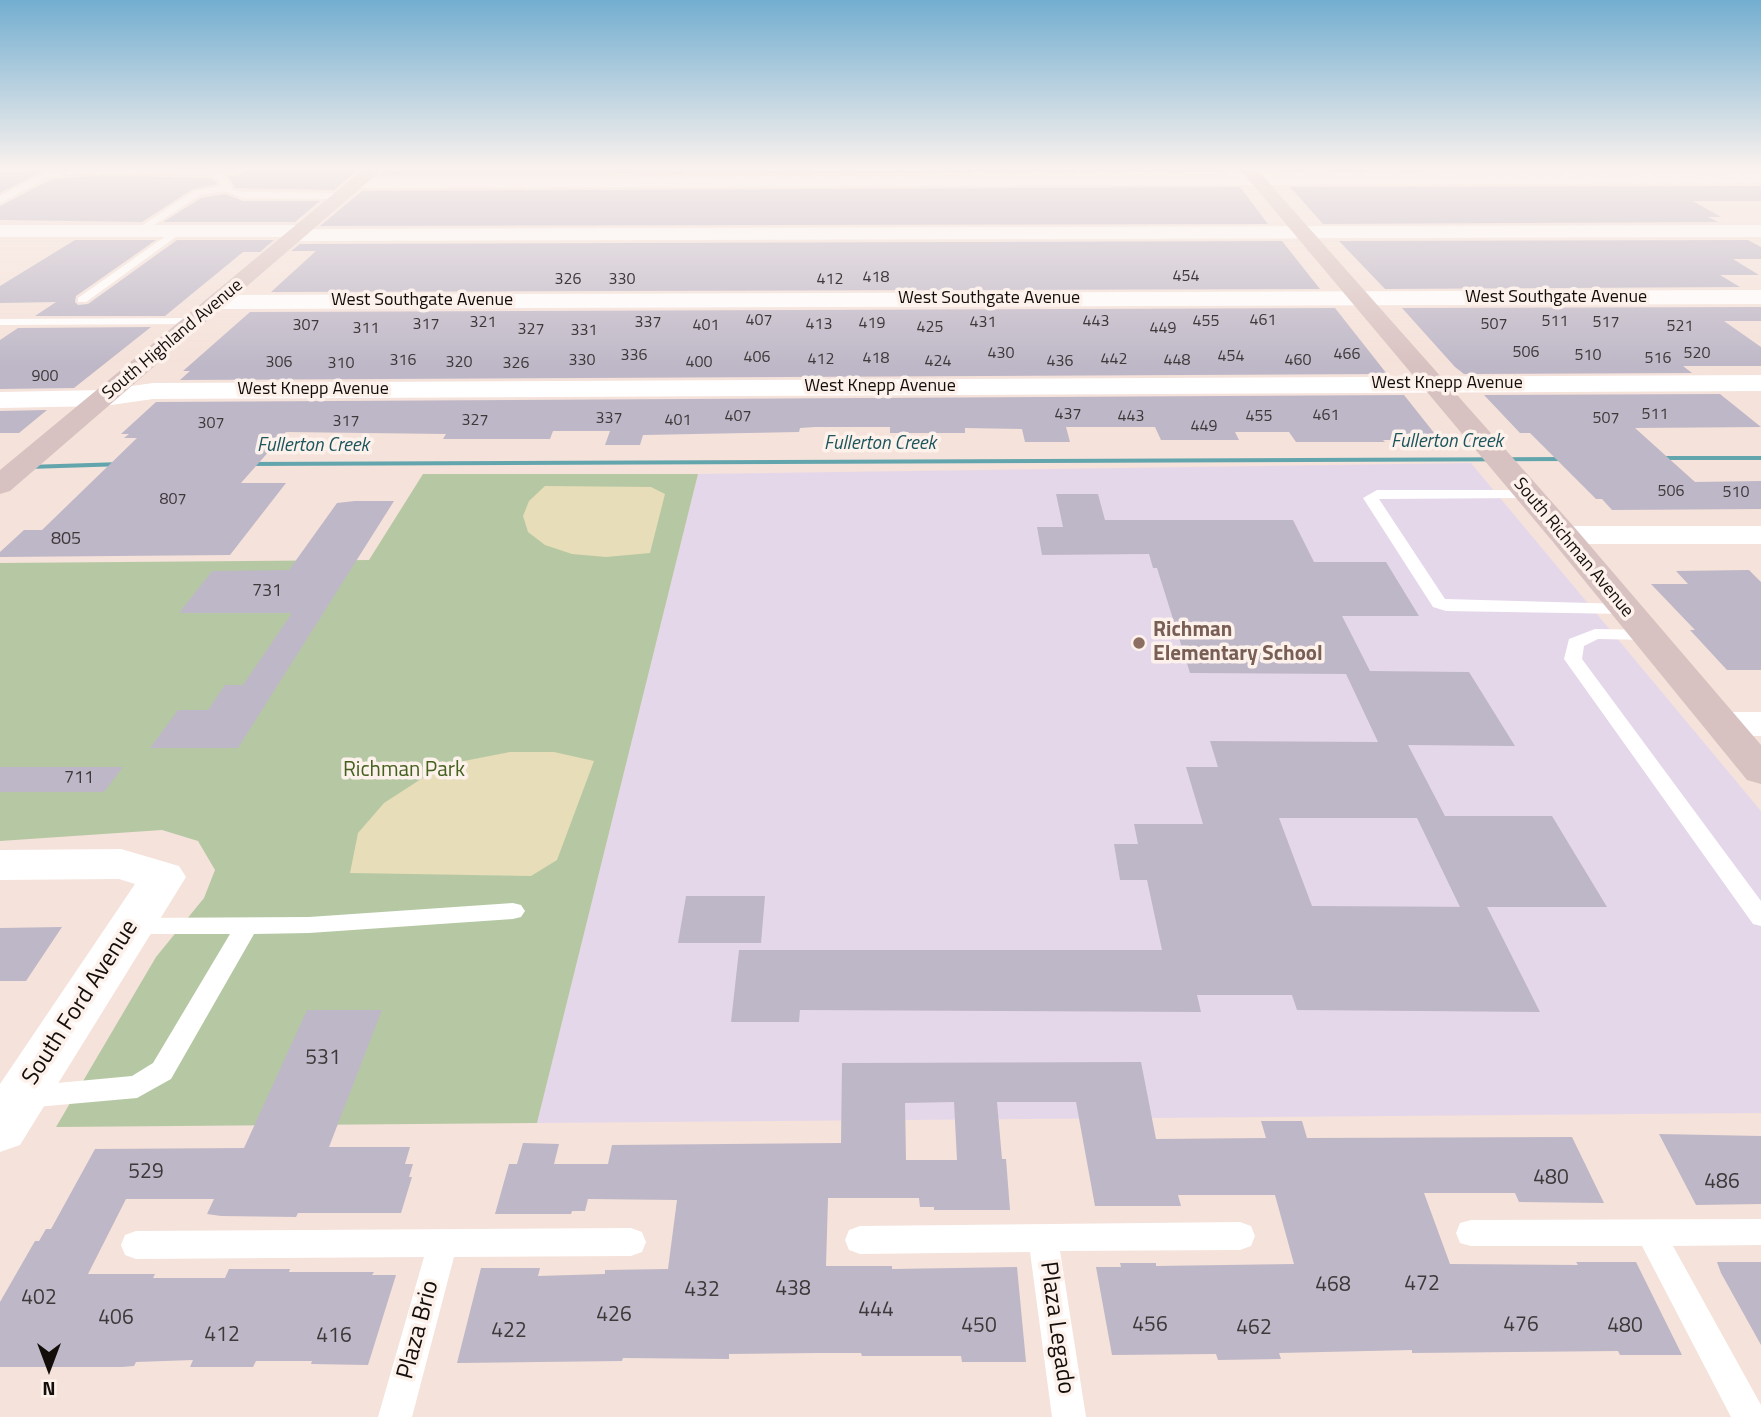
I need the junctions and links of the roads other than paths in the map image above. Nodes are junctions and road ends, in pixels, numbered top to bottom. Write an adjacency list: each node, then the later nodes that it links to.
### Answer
1 (47, 233): 5 (street)
2 (176, 233): 8 (lane)
3 (301, 233): 9 (street, South Highland Avenue)
4 (1300, 233): 7 (street, South Richman Avenue)
5 (20, 249)
6 (1761, 297): 7 (street, West Southgate Avenue)
7 (1357, 298): 9 (street, West Southgate Avenue); 13 (street, South Richman Avenue)
8 (82, 300)
9 (217, 302): 10 (street, South Highland Avenue)
10 (194, 321): 11 (lane); 14 (street, South Highland Avenue)
11 (0, 322)
12 (1761, 383): 13 (street, West Knepp Avenue)
13 (1432, 384): 14 (street, West Knepp Avenue); 16 (street, South Richman Avenue)
14 (104, 398): 15 (street, West Knepp Avenue); 17 (street, South Highland Avenue)
15 (0, 400)
16 (1506, 469): 18 (street, South Richman Avenue); 20 (lane)
17 (3, 483)
18 (1564, 535): 19 (street); 20 (street, South Richman Avenue)
19 (1761, 535)
20 (1637, 622): 21 (street, South Richman Avenue); 26 (lane)
21 (1722, 724): 22 (street); 23 (street, South Richman Avenue)
22 (1761, 724)
23 (1761, 771)
24 (0, 865): 27 (street, South Ford Avenue)
25 (513, 911): 28 (lane)
26 (1761, 918)
27 (130, 926): 28 (lane); 29 (street, South Ford Avenue)
28 (247, 926): 29 (lane)
29 (10, 1113)
30 (1650, 1232): 31 (lane); 32 (lane); 41 (lane)
31 (1761, 1232)
32 (1471, 1233)
33 (1240, 1236): 34 (lane)
34 (1044, 1238): 35 (lane); 40 (lane, Plaza Legado)
35 (860, 1240)
36 (631, 1242): 37 (lane)
37 (443, 1243): 38 (lane); 39 (lane, Plaza Brio)
38 (136, 1245)
39 (395, 1417)
40 (1069, 1417)
41 (1749, 1417)

